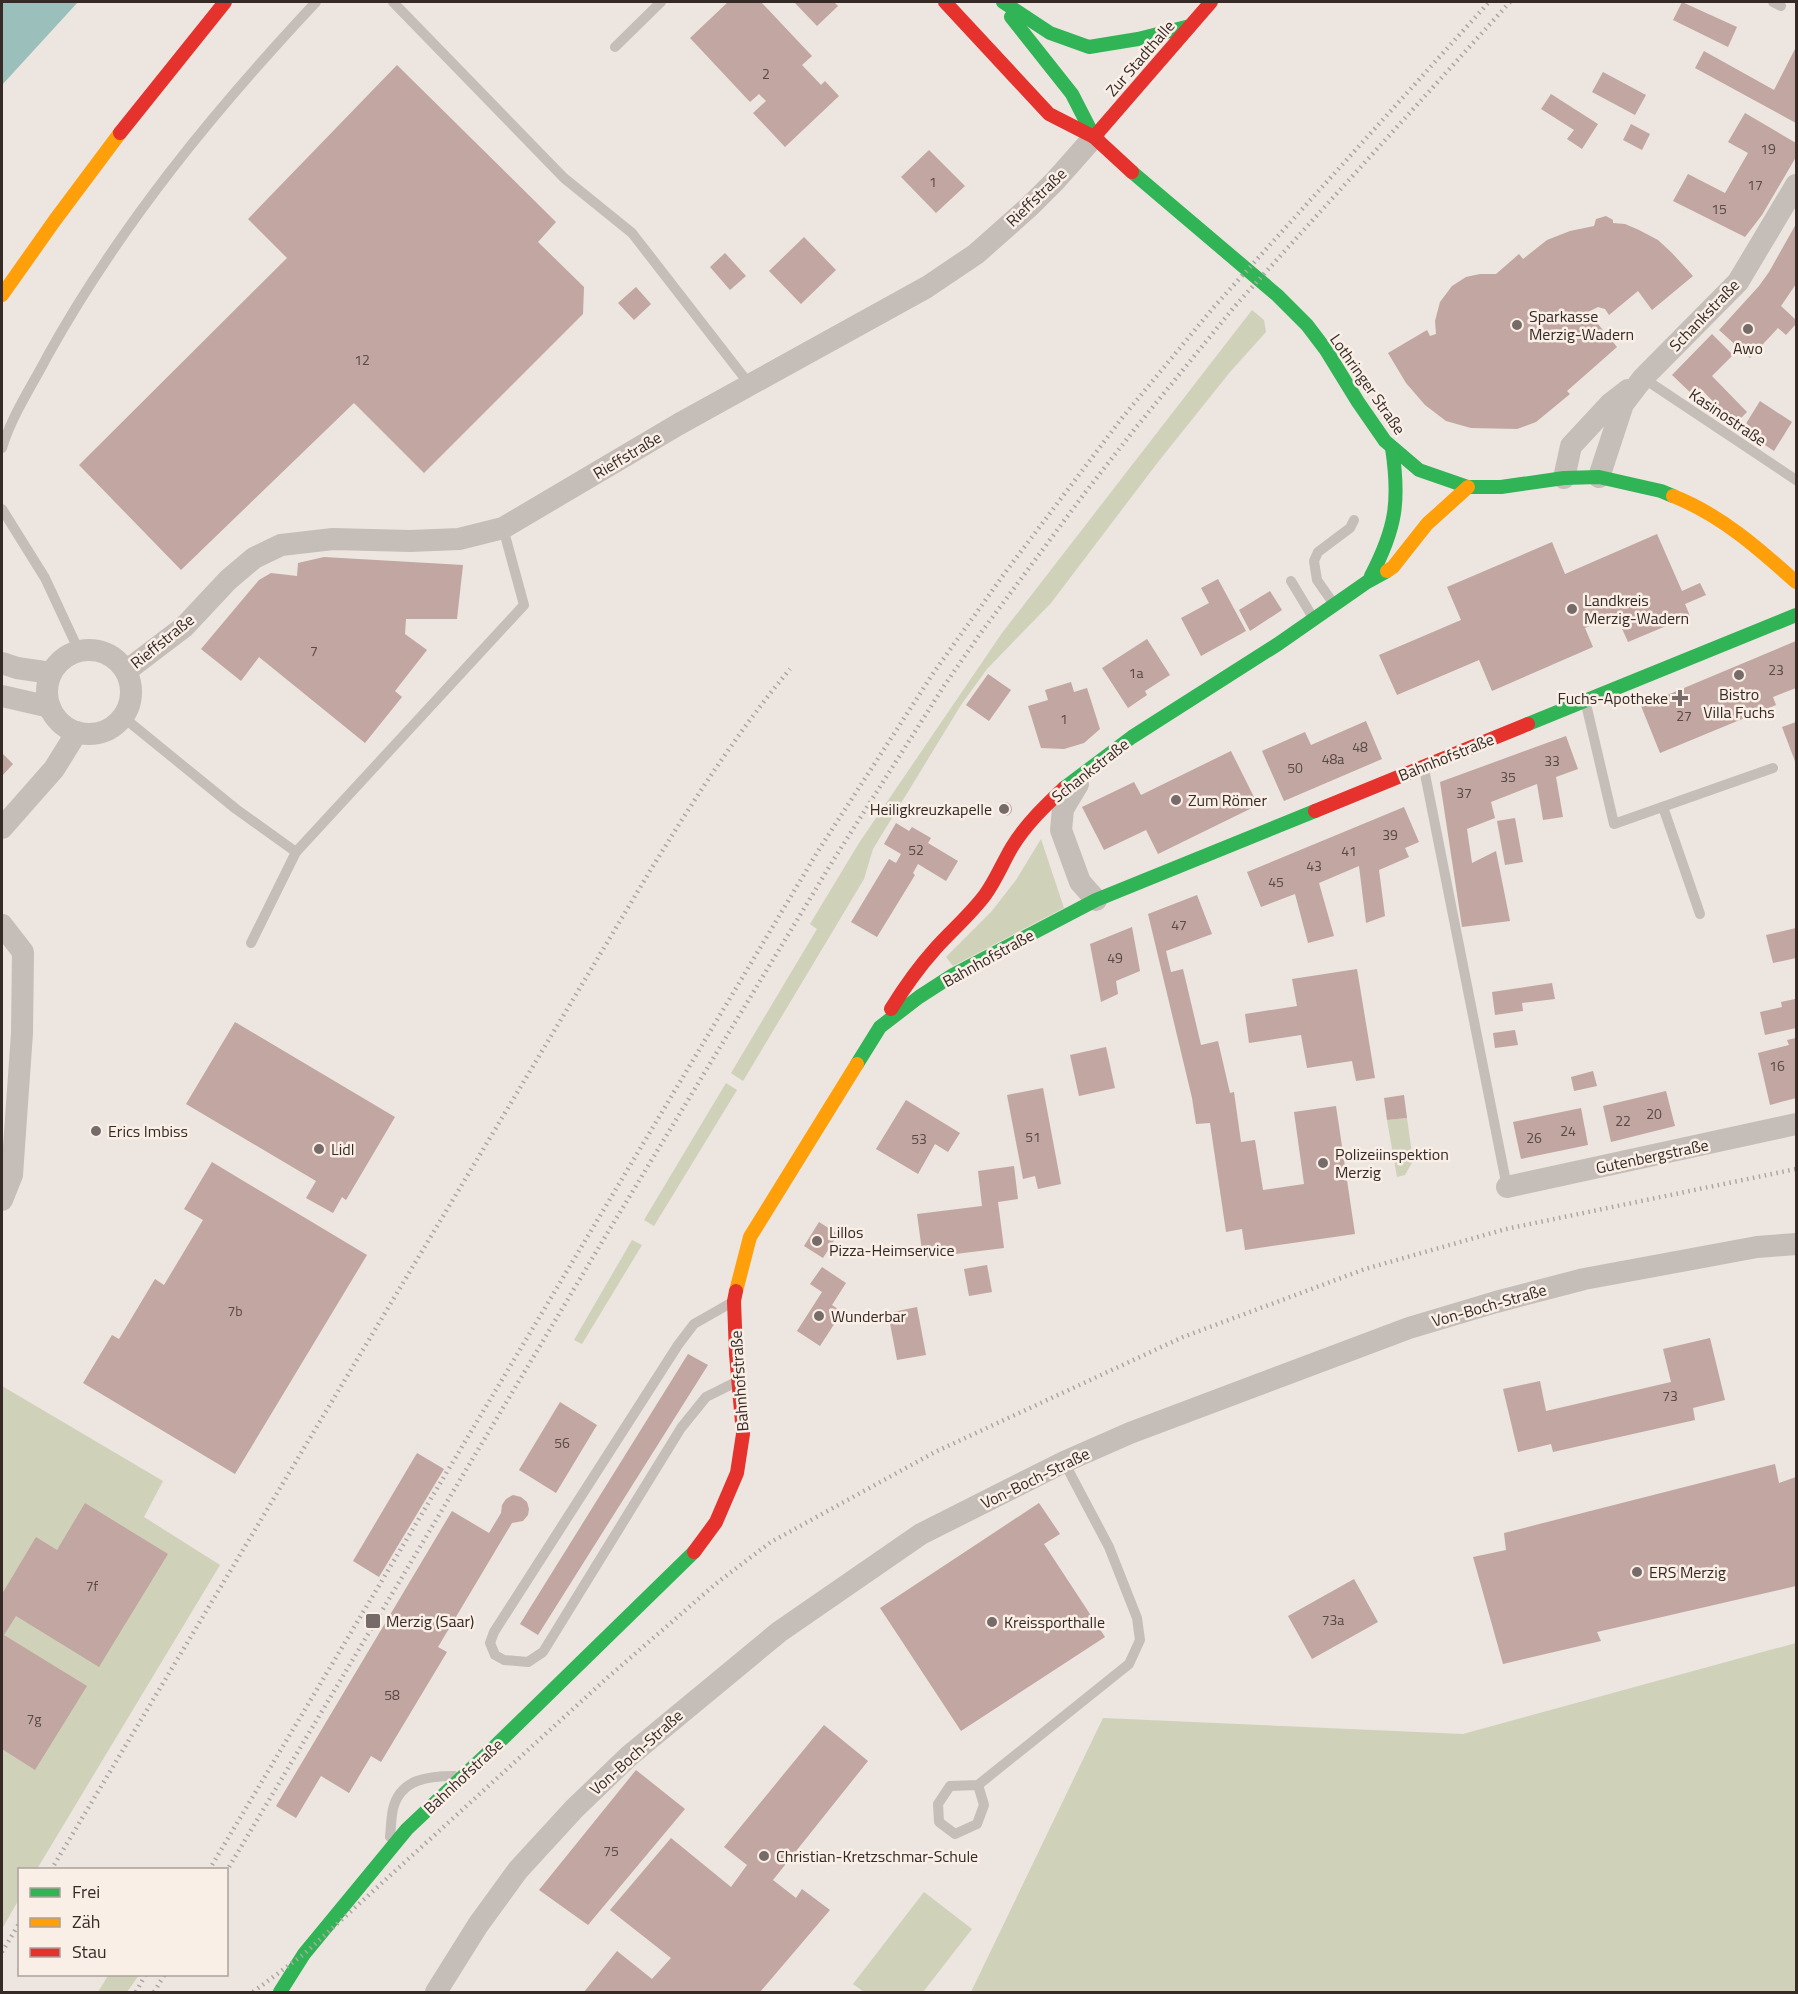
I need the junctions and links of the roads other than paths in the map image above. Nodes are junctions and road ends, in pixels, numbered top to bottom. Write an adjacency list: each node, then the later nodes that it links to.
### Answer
1 (225, 2): 12 (street)
2 (316, 2): 15 (lane)
3 (393, 2): 14 (lane)
4 (662, 2): 9 (lane)
5 (945, 2): 10 (street, Lothringer Straße)
6 (1000, 2): 8 (street); 10 (street, Lothringer Straße)
7 (1211, 2): 8 (street, Zur Stadthalle)
8 (1190, 26): 10 (street, Zur Stadthalle)
9 (615, 47)
10 (1094, 137): 14 (street, Rieffstraße); 16 (street, Lothringer Straße)
11 (1797, 185): 13 (street, Schankstraße)
12 (2, 295)
13 (1643, 378): 17 (street, Schankstraße); 18 (street, Schankstraße); 19 (lane, Kasinostraße)
14 (750, 386): 23 (street, Rieffstraße)
15 (2, 448)
16 (1392, 448): 20 (street, Lothringer Straße); 26 (street, Schankstraße)
17 (1599, 477): 18 (street, Lothringer Straße); 25 (street, Lothringer Straße)
18 (1564, 478): 20 (street, Lothringer Straße)
19 (1797, 480)
20 (1468, 487): 26 (street, Schankstraße)
21 (2, 509): 30 (lane)
22 (1354, 520): 27 (lane)
23 (503, 528): 32 (street, Rieffstraße); 44 (lane)
24 (1291, 580): 29 (lane)
25 (1795, 580)
26 (1367, 582): 27 (street, Schankstraße)
27 (1335, 606): 29 (street, Schankstraße)
28 (1797, 615): 35 (street, Bahnhofstraße)
29 (1314, 620): 39 (street, Schankstraße)
30 (79, 651): 32 (street); 33 (street)
31 (2, 663): 33 (street)
32 (126, 671): 37 (street)
33 (51, 673): 36 (street)
34 (2, 696): 36 (street)
35 (1585, 700): 40 (street, Bahnhofstraße); 42 (lane)
36 (50, 707): 38 (street)
37 (123, 717): 38 (street); 44 (lane)
38 (77, 732): 43 (street)
39 (1106, 756): 45 (street); 49 (street, Schankstraße)
40 (1424, 766): 45 (street, Bahnhofstraße); 51 (lane)
41 (1773, 768): 42 (lane)
42 (1663, 807): 46 (lane)
43 (2, 828)
44 (296, 852): 48 (lane)
45 (1096, 900): 49 (street, Bahnhofstraße)
46 (1700, 914)
47 (2, 925): 52 (street)
48 (251, 943)
49 (880, 1027): 54 (street, Bahnhofstraße)
50 (1797, 1124): 51 (street, Gutenbergstraße)
51 (1507, 1187)
52 (2, 1200)
53 (1797, 1244): 56 (street, Von-Boch-Straße)
54 (734, 1301): 55 (street, Bahnhofstraße); 55 (lane)
55 (739, 1381): 57 (street, Bahnhofstraße)
56 (1064, 1462): 58 (lane); 61 (street, Von-Boch-Straße)
57 (463, 1776): 59 (street, Bahnhofstraße); 59 (lane)
58 (978, 1785): 58 (lane)
59 (388, 1852): 60 (street, Bahnhofstraße)
60 (280, 1992)
61 (436, 1992)

